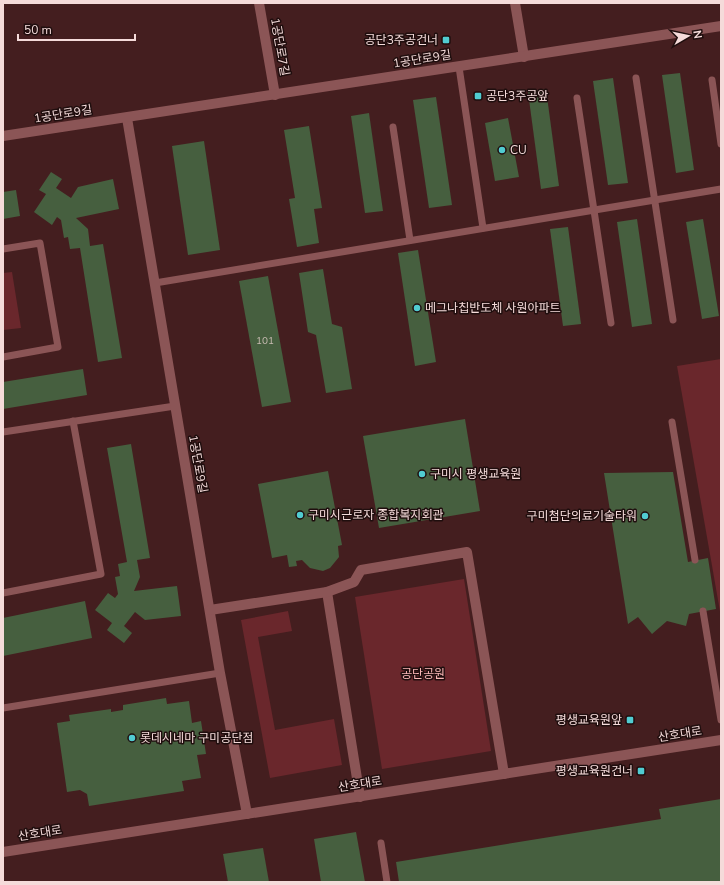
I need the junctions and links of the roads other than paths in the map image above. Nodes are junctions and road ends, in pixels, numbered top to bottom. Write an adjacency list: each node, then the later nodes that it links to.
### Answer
1 (259, 3): 8 (street, 1공단로7길)
2 (515, 3): 4 (street)
3 (721, 26): 4 (street, 1공단로9길)
4 (524, 57): 5 (street, 1공단로9길)
5 (459, 67): 8 (street, 1공단로9길); 17 (lane)
6 (636, 78): 15 (lane)
7 (712, 80): 13 (lane)
8 (275, 95): 10 (street, 1공단로9길)
9 (577, 98): 16 (lane)
10 (127, 118): 12 (street, 1공단로9길); 20 (street, 1공단로9길)
11 (393, 127): 18 (lane)
12 (3, 136)
13 (721, 144)
14 (721, 189): 15 (lane)
15 (655, 200): 16 (lane); 21 (lane)
16 (594, 210): 17 (lane); 22 (lane)
17 (483, 228): 18 (lane)
18 (410, 240): 20 (lane)
19 (3, 249): 23 (lane)
20 (155, 282): 24 (street, 1공단로9길)
21 (673, 320)
22 (611, 323)
23 (3, 357)
24 (175, 406): 25 (lane); 31 (street, 1공단로9길)
25 (73, 421): 27 (lane); 30 (lane)
26 (672, 422): 28 (lane)
27 (3, 432)
28 (695, 560)
29 (327, 592): 31 (street); 37 (street); 38 (street)
30 (3, 593)
31 (210, 610): 33 (street, 1공단로9길)
32 (703, 611): 35 (lane)
33 (220, 673): 34 (lane); 39 (street, 1공단로9길)
34 (3, 708)
35 (721, 720)
36 (721, 740): 37 (street, 산호대로)
37 (504, 774): 38 (street, 산호대로)
38 (360, 797): 39 (street, 산호대로)
39 (247, 814): 41 (street, 산호대로)
40 (381, 844): 42 (lane)
41 (3, 852)
42 (387, 882)

